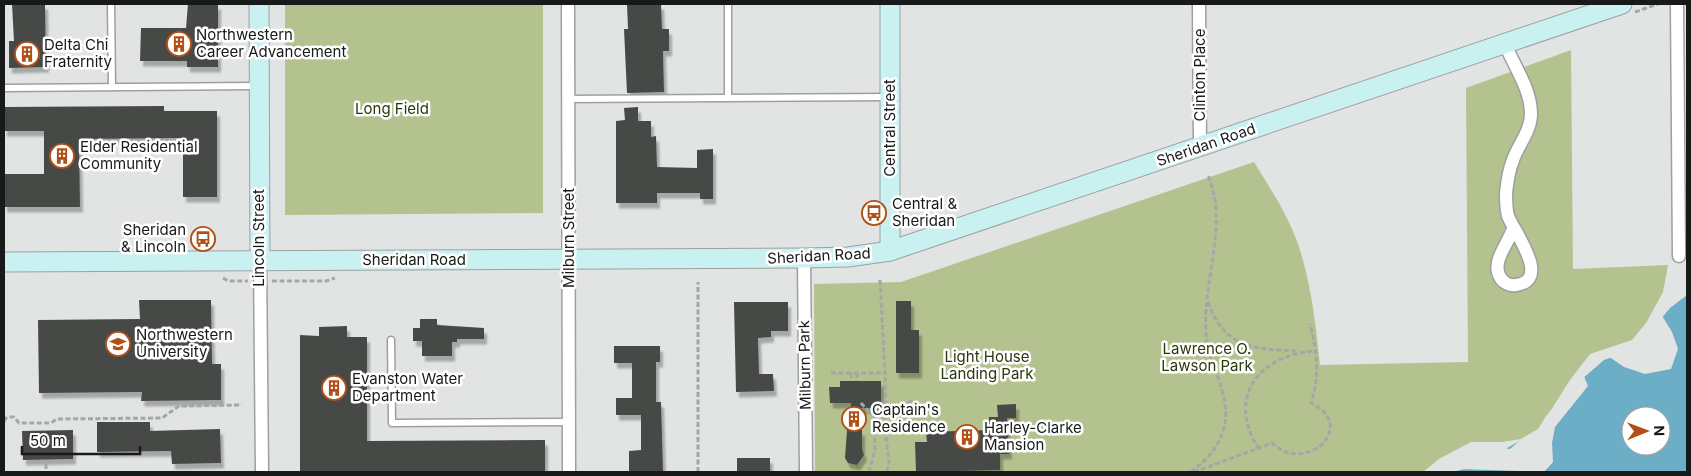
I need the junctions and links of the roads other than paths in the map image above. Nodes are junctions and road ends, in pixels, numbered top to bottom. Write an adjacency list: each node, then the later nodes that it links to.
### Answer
1 (111, 4): 11 (lane)
2 (259, 4): 10 (main road, Lincoln Street)
3 (568, 4): 15 (street, Milburn Street)
4 (728, 4): 14 (lane)
5 (890, 4): 13 (main road, Central Street)
6 (1199, 4): 16 (street, Clinton Place)
7 (1622, 4): 9 (main road, Sheridan Road)
8 (1677, 4): 19 (street)
9 (1505, 44): 16 (main road, Sheridan Road); 17 (street)
10 (258, 86): 11 (lane); 22 (main road, Lincoln Street)
11 (112, 87): 12 (lane)
12 (4, 88)
13 (890, 97): 14 (lane); 18 (main road, Central Street)
14 (728, 98): 15 (lane)
15 (568, 99): 21 (street, Milburn Street)
16 (1200, 146): 18 (main road, Sheridan Road)
17 (1513, 229)
18 (890, 251): 20 (main road, Sheridan Road)
19 (1679, 256)
20 (804, 258): 21 (main road, Sheridan Road); 28 (street, Milburn Park)
21 (569, 259): 22 (main road, Sheridan Road); 25 (street, Milburn Street)
22 (260, 261): 23 (main road, Sheridan Road); 26 (street, Lincoln Street)
23 (4, 262)
24 (391, 340): 25 (lane)
25 (569, 422): 27 (street, Milburn Street)
26 (262, 472)
27 (569, 472)
28 (806, 472)

